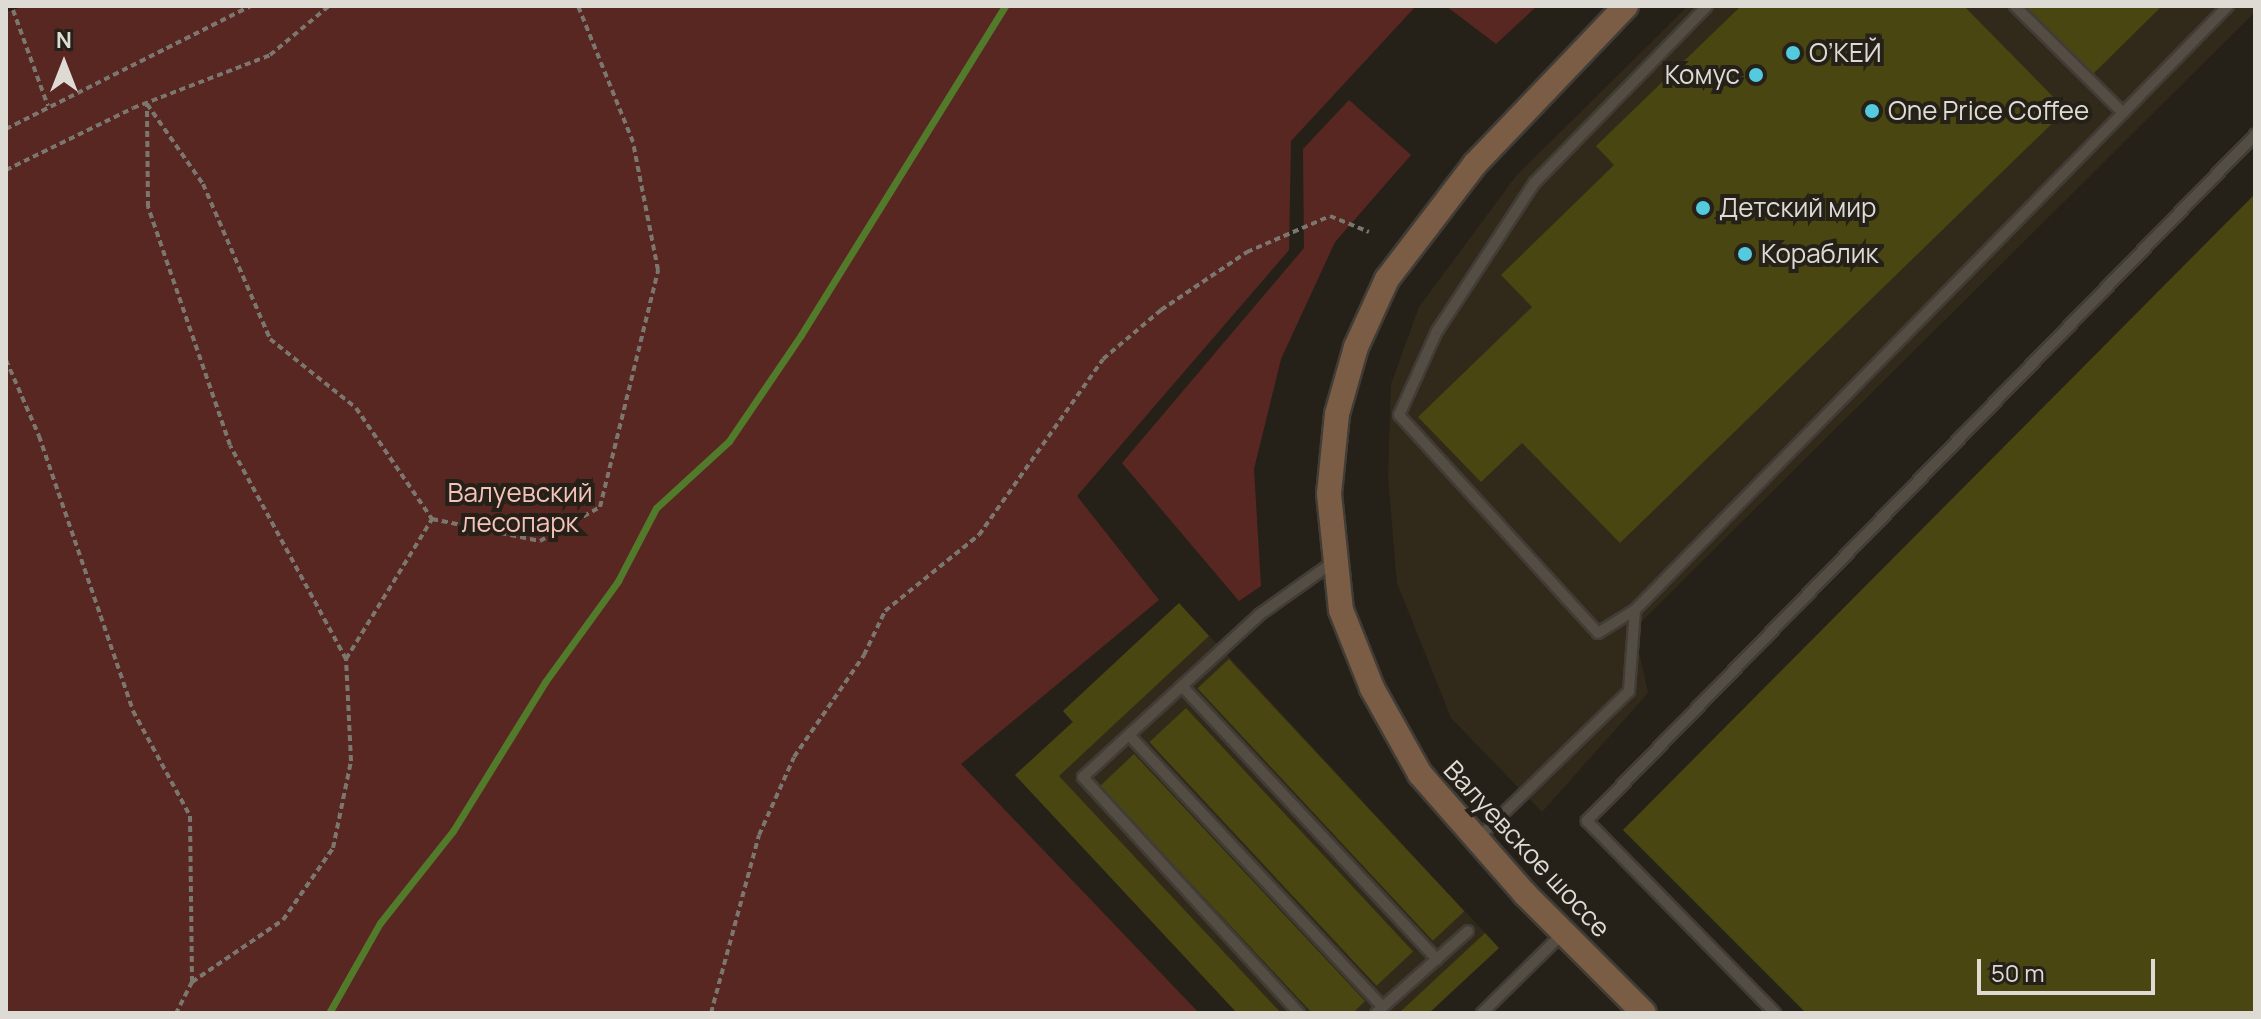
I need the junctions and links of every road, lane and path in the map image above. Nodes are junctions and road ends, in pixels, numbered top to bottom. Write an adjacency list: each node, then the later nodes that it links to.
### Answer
1 (251, 6): 10 (path)
2 (329, 6): 9 (path)
3 (578, 6): 17 (path)
4 (1626, 6): 18 (main road, Валуевское шоссе)
5 (1707, 6): 19 (lane)
6 (2015, 6): 11 (lane)
7 (2228, 6): 11 (lane)
8 (13, 10): 10 (path)
9 (147, 104): 14 (path); 17 (path); 20 (path)
10 (48, 107): 12 (path)
11 (2123, 113): 19 (lane)
12 (6, 129)
13 (2255, 135): 34 (lane)
14 (6, 170)
15 (1369, 232): 30 (path)
16 (6, 360): 27 (path)
17 (432, 519): 20 (path)
18 (1332, 563): 21 (lane); 23 (main road, Валуевское шоссе)
19 (1635, 610): 23 (lane)
20 (346, 659): 27 (path)
21 (1182, 686): 22 (lane); 26 (lane)
22 (1129, 735): 28 (lane); 31 (lane)
23 (1476, 840): 25 (main road, Валуевское шоссе)
24 (1468, 931): 26 (lane)
25 (1564, 932): 32 (lane); 33 (main road, Валуевское шоссе)
26 (1437, 959): 28 (lane)
27 (192, 982): 29 (path)
28 (1380, 1010)
29 (176, 1013)
30 (711, 1013)
31 (1299, 1013)
32 (1482, 1013)
33 (1644, 1013)
34 (1775, 1013)

